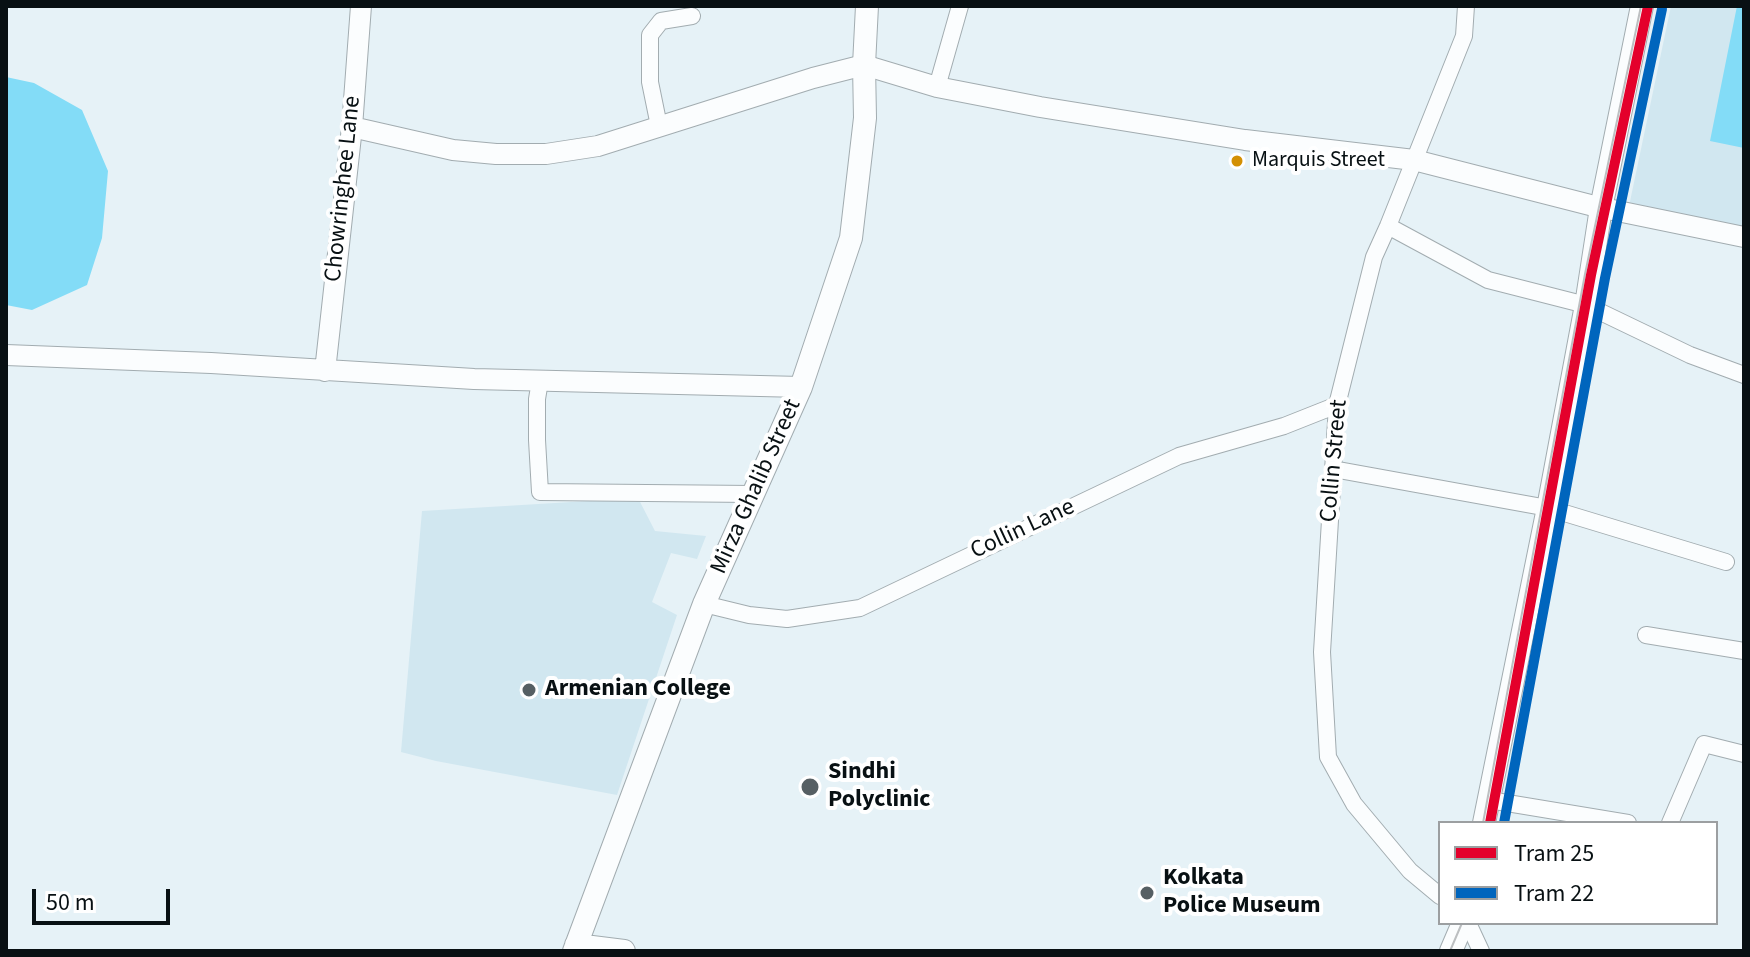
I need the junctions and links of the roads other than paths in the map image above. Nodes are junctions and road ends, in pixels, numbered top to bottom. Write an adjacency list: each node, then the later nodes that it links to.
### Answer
1 (361, 6): 10 (street, Chowringhee Lane)
2 (867, 6): 7 (main road, Mirza Ghalib Street)
3 (960, 6): 8 (street)
4 (1466, 6): 11 (street, Collin Street)
5 (1642, 6): 12 (main road)
6 (692, 16): 9 (street)
7 (864, 65): 8 (street); 9 (street); 20 (main road, Mirza Ghalib Street)
8 (937, 87): 11 (street)
9 (659, 126): 10 (street)
10 (352, 127): 17 (street, Chowringhee Lane)
11 (1414, 160): 12 (street); 13 (street, Collin Street)
12 (1601, 208): 14 (street); 15 (main road)
13 (1388, 226): 15 (street); 21 (street, Collin Street)
14 (1744, 237)
15 (1586, 305): 18 (street); 24 (main road)
16 (6, 355): 17 (street)
17 (325, 371): 19 (street)
18 (1744, 375)
19 (540, 381): 20 (street); 23 (street)
20 (801, 387): 23 (main road, Mirza Ghalib Street)
21 (1337, 405): 22 (street, Collin Street); 26 (street, Collin Lane)
22 (1333, 469): 24 (street); 34 (street, Collin Street)
23 (753, 494): 26 (main road, Mirza Ghalib Street)
24 (1548, 508): 25 (street); 30 (main road)
25 (1726, 562)
26 (704, 604): 37 (main road, Mirza Ghalib Street)
27 (1646, 635): 28 (street)
28 (1744, 651)
29 (1744, 754): 33 (street)
30 (1489, 800): 31 (main road); 32 (street)
31 (1484, 821)
32 (1616, 821)
33 (1671, 821)
34 (1438, 894)
35 (1465, 925): 39 (main road)
36 (1467, 925): 40 (street)
37 (575, 948): 38 (main road)
38 (624, 951)
39 (1451, 951)
40 (1481, 951)

